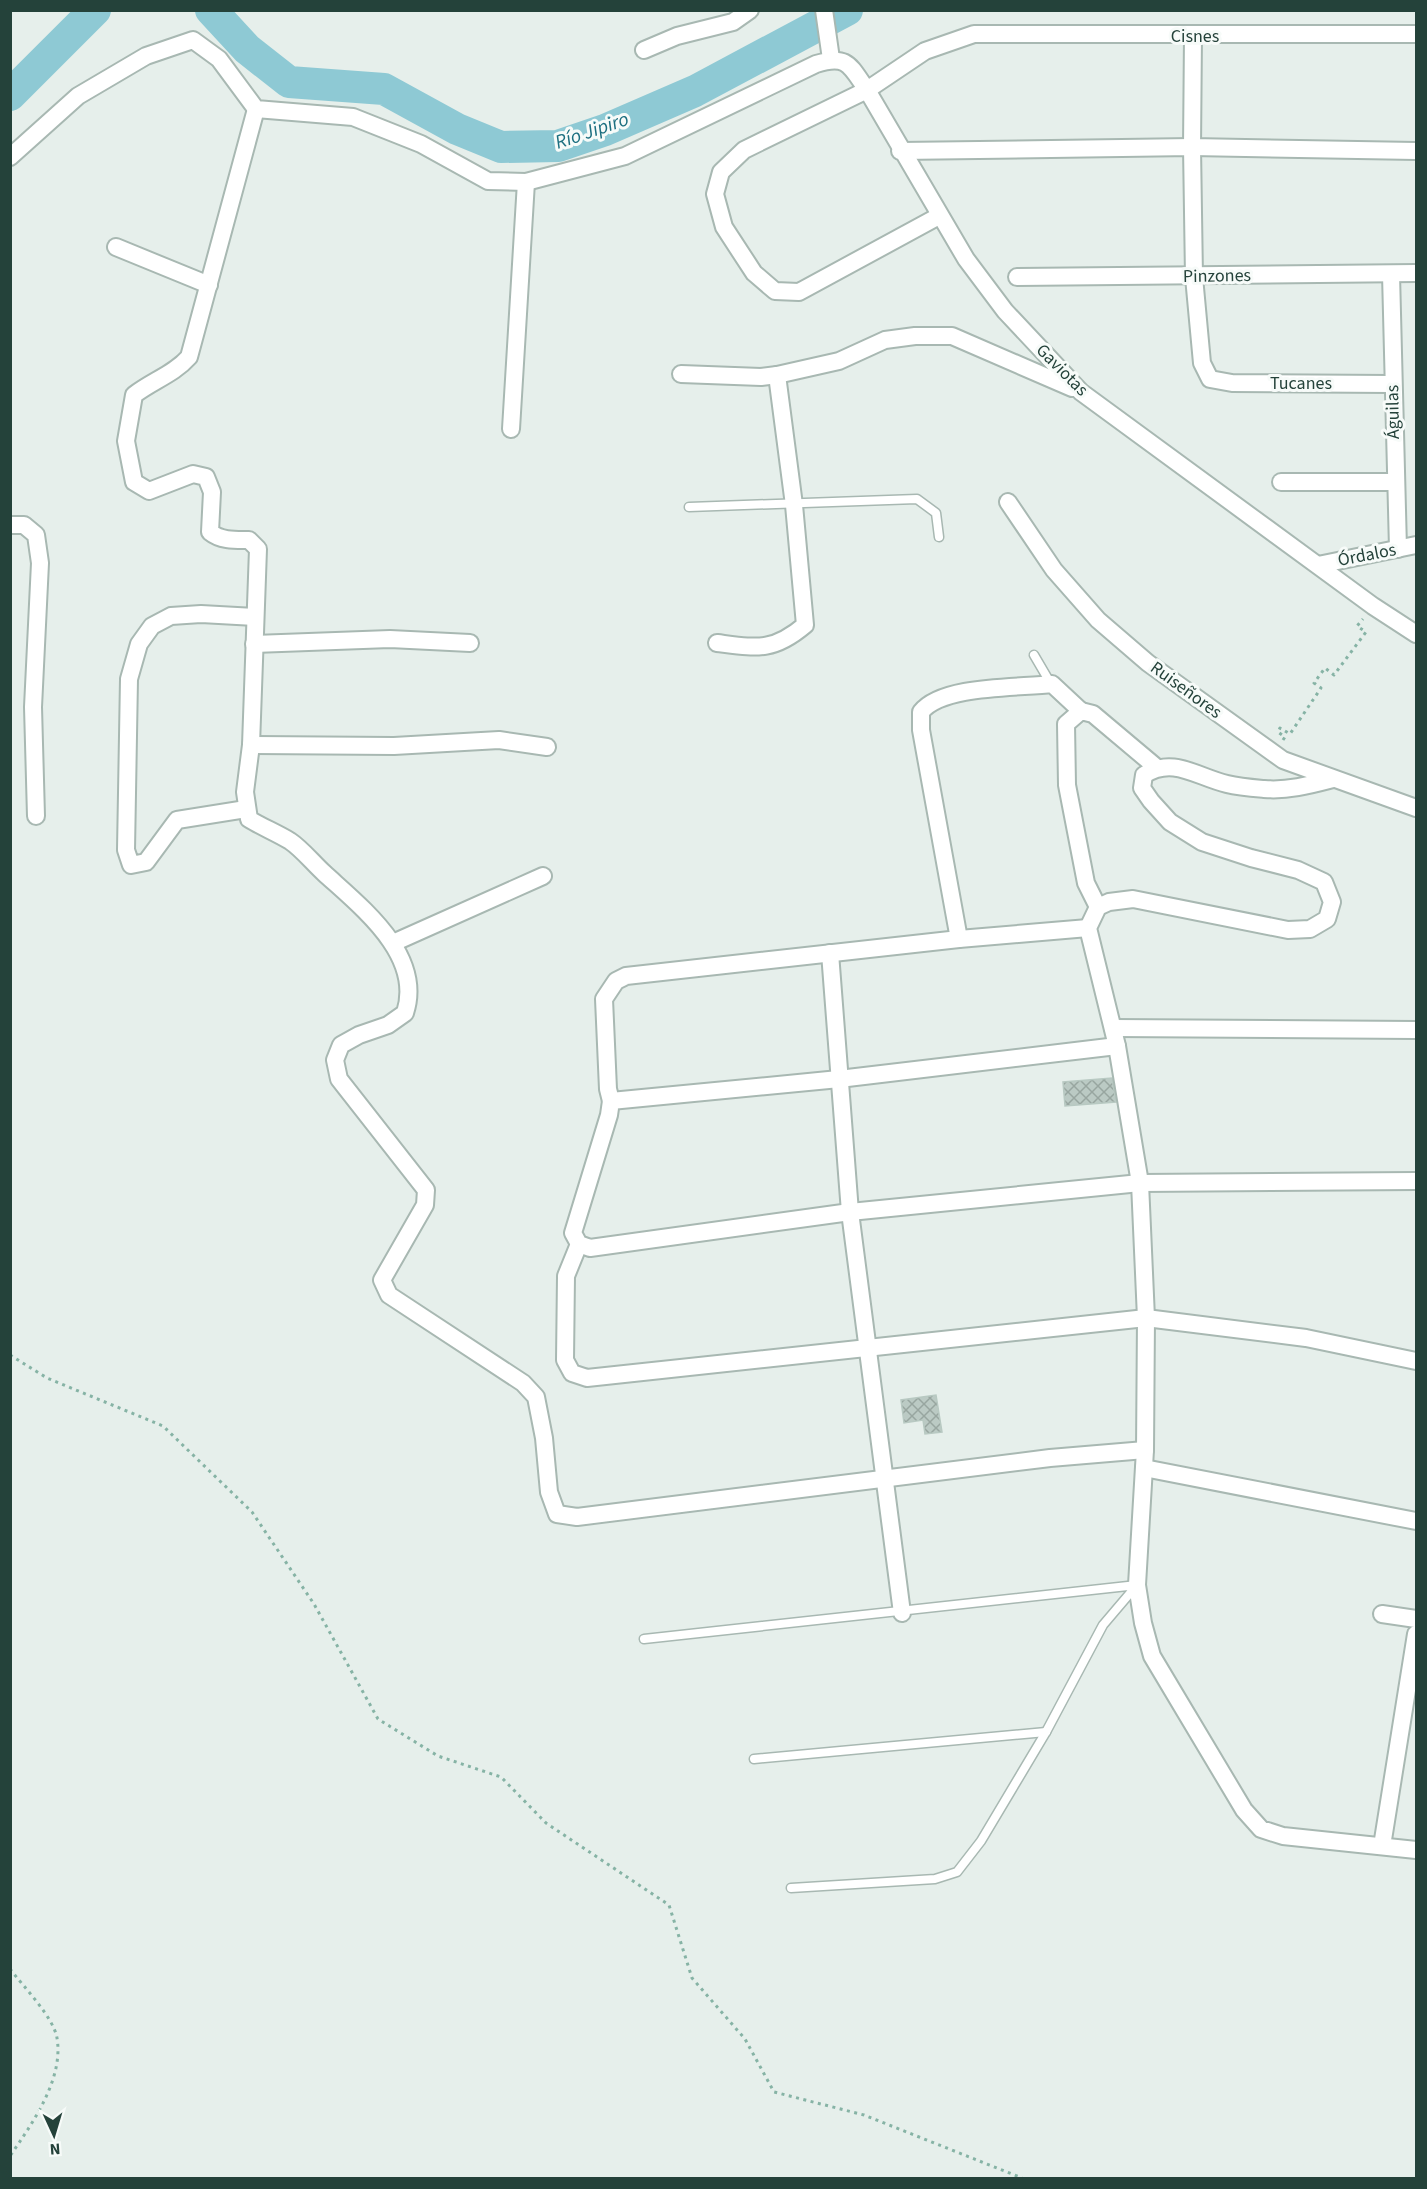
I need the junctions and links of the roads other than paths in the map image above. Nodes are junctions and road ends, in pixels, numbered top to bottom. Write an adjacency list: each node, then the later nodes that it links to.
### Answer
1 (750, 10): 5 (street)
2 (824, 10): 6 (street)
3 (1416, 34): 4 (street, Cisnes)
4 (1192, 36): 7 (street, Cisnes); 9 (street)
5 (644, 50)
6 (829, 53): 7 (street, Gaviotas); 13 (street)
7 (867, 90): 10 (street, Gaviotas); 14 (street, Cisnes)
8 (256, 109): 12 (street); 13 (street); 20 (street)
9 (1192, 147): 10 (street); 11 (street); 19 (street)
10 (900, 151): 14 (street, Gaviotas)
11 (1416, 151)
12 (10, 157)
13 (526, 182): 25 (street)
14 (939, 216): 24 (street, Gaviotas)
15 (116, 247): 20 (street)
16 (1416, 273): 17 (street, Pinzones)
17 (1391, 274): 19 (street, Pinzones); 23 (street, Águilas)
18 (1017, 277): 19 (street, Pinzones)
19 (1194, 277): 23 (street, Tucanes)
20 (208, 285): 36 (street)
21 (681, 374): 22 (street)
22 (777, 375): 24 (street); 29 (street)
23 (1392, 384): 27 (street, Águilas)
24 (1081, 392): 35 (street, Gaviotas)
25 (511, 429)
26 (1281, 482): 27 (street)
27 (1395, 482): 34 (street, Águilas)
28 (1008, 502): 47 (street, Ruiseñores)
29 (794, 505): 30 (lane); 32 (lane); 39 (street)
30 (689, 507)
31 (10, 525): 50 (street)
32 (939, 537)
33 (1416, 545): 34 (street, Órdalos)
34 (1398, 549): 35 (street, Órdalos)
35 (1318, 565): 37 (street, Gaviotas)
36 (255, 617): 40 (street); 49 (street)
37 (1416, 634)
38 (470, 643): 40 (street)
39 (717, 643)
40 (254, 644): 44 (street)
41 (1035, 655): 42 (lane)
42 (1052, 684): 43 (street); 54 (street)
43 (1081, 711): 46 (street); 52 (street)
44 (250, 745): 45 (street); 49 (street)
45 (547, 747)
46 (1156, 767): 47 (street); 52 (street)
47 (1333, 779): 48 (street, Ruiseñores)
48 (1416, 808)
49 (246, 809): 55 (street)
50 (36, 816)
51 (543, 876): 55 (street)
52 (1098, 907): 53 (street)
53 (1088, 928): 54 (street); 57 (street)
54 (959, 939): 56 (street)
55 (393, 943): 73 (street)
56 (830, 953): 60 (street); 61 (street)
57 (1113, 1028): 58 (street); 59 (street)
58 (1416, 1030)
59 (1117, 1046): 60 (street); 63 (street)
60 (839, 1079): 61 (street); 64 (street)
61 (611, 1101): 65 (street)
62 (1416, 1181): 63 (street)
63 (1140, 1183): 64 (street); 66 (street)
64 (850, 1212): 65 (street); 67 (street)
65 (579, 1244): 67 (street)
66 (1146, 1318): 67 (street); 69 (street); 71 (street)
67 (869, 1348): 73 (street)
68 (1416, 1352): 69 (street)
69 (1393, 1355): 70 (street)
70 (1416, 1361)
71 (1145, 1450): 72 (street); 73 (street)
72 (1144, 1468): 74 (street); 75 (street)
73 (887, 1480): 76 (street)
74 (1416, 1521)
75 (1137, 1586): 76 (lane); 81 (lane); 83 (street)
76 (903, 1613): 80 (lane)
77 (1382, 1614): 78 (street)
78 (1416, 1619)
79 (1416, 1634): 83 (street)
80 (644, 1639)
81 (1046, 1732): 82 (lane); 85 (lane)
82 (754, 1759)
83 (1382, 1846): 84 (street)
84 (1416, 1850)
85 (791, 1888)

